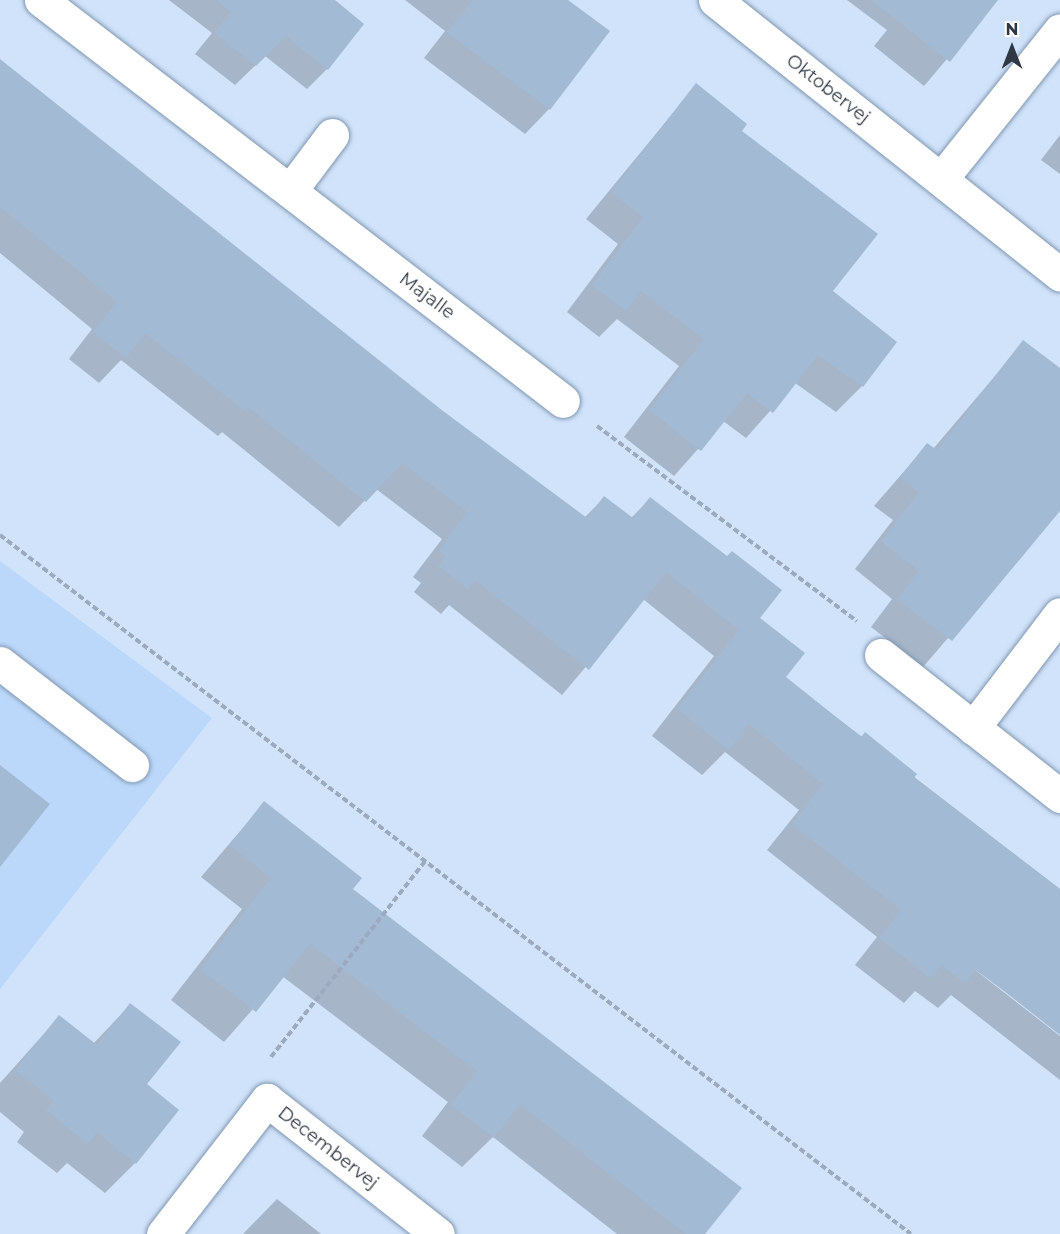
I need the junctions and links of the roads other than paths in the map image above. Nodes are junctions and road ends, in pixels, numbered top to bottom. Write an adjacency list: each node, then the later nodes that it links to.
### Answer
1 (41, 0): 6 (street, Majalle)
2 (715, 0): 5 (street, Oktobervej)
3 (1060, 30): 5 (street)
4 (332, 135): 6 (street)
5 (942, 178): 7 (street, Oktobervej)
6 (290, 191): 8 (street, Majalle)
7 (1060, 274)
8 (564, 401)
9 (1060, 614): 12 (street)
10 (881, 655): 12 (street)
11 (0, 663): 13 (street)
12 (972, 728): 14 (street)
13 (132, 765)
14 (1060, 796)
15 (163, 1234): 16 (street, Decembervej)
16 (438, 1234)

